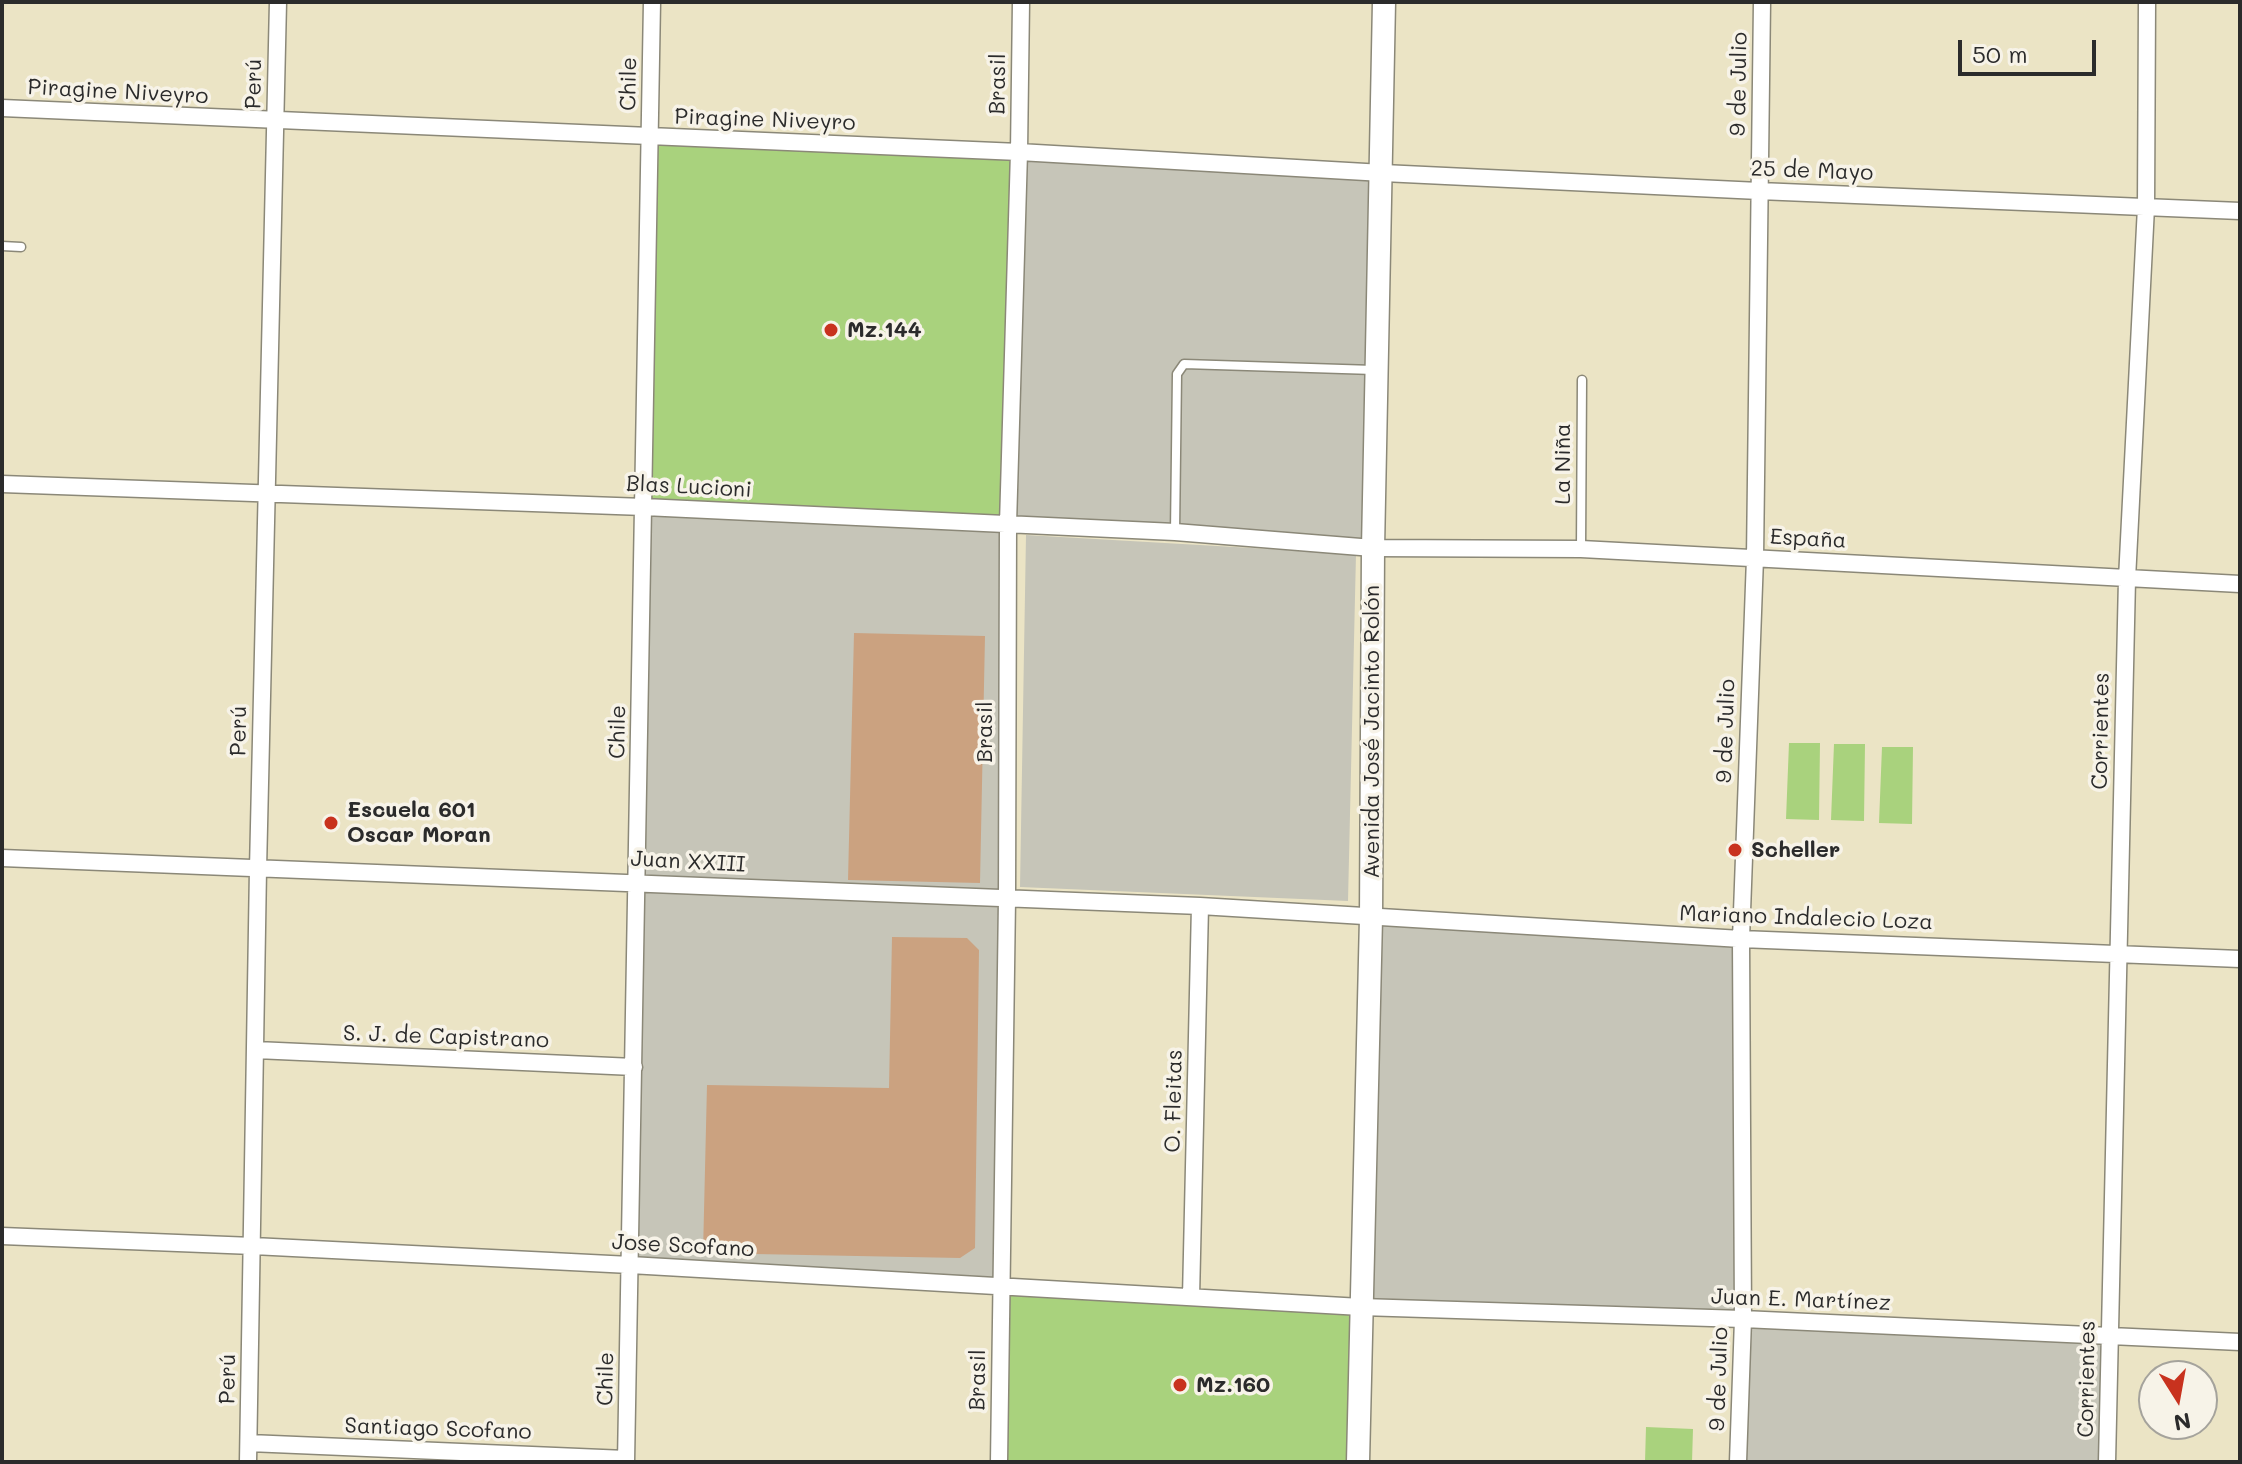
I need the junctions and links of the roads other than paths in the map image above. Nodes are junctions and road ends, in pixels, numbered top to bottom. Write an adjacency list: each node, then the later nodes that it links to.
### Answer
1 (278, 2): 8 (street, Perú)
2 (652, 2): 9 (street, Chile)
3 (1021, 2): 10 (street, Brasil)
4 (1384, 2): 11 (street, Avenida José Jacinto Rolón)
5 (1762, 2): 12 (street, 9 de Julio)
6 (2147, 2): 13 (street, Corrientes)
7 (2, 108): 8 (street, Piragine Niveyro)
8 (275, 121): 9 (street, Piragine Niveyro); 20 (street, Perú)
9 (650, 137): 10 (street, Piragine Niveyro); 21 (street, Chile)
10 (1019, 152): 11 (street, Piragine Niveyro); 22 (street, Brasil)
11 (1383, 173): 12 (street, 25 de Mayo); 17 (street, Avenida José Jacinto Rolón)
12 (1759, 191): 13 (street, 25 de Mayo); 26 (street, 9 de Julio)
13 (2146, 207): 14 (street, 25 de Mayo); 27 (street, Corrientes)
14 (2240, 211)
15 (2, 246): 16 (lane)
16 (21, 247)
17 (1378, 370): 23 (lane); 24 (street, Avenida José Jacinto Rolón)
18 (1582, 380): 25 (lane, La Niña)
19 (2, 484): 20 (street, Blas Lucioni)
20 (266, 494): 21 (street, Blas Lucioni); 30 (street, Perú)
21 (644, 507): 22 (street, Blas Lucioni); 31 (street, Chile)
22 (1008, 524): 23 (street, Blas Lucioni); 32 (street, Brasil)
23 (1175, 532): 24 (street, Blas Lucioni)
24 (1373, 548): 25 (street, España); 34 (street, Avenida José Jacinto Rolón)
25 (1581, 549): 26 (street, España)
26 (1755, 558): 27 (street, España); 35 (street, 9 de Julio)
27 (2127, 579): 28 (street, España); 36 (street, Corrientes)
28 (2240, 584)
29 (2, 858): 30 (street, Juan XXIII)
30 (258, 869): 31 (street, Juan XXIII); 38 (street, Perú)
31 (638, 882): 32 (street, Juan XXIII); 39 (street, Chile)
32 (1007, 899): 33 (street, Juan XXIII); 43 (street, Brasil)
33 (1200, 906): 34 (street, Juan XXIII); 44 (street, O. Fleitas)
34 (1371, 918): 35 (street, Mariano Indalecio Loza); 45 (street, Avenida José Jacinto Rolón)
35 (1741, 939): 36 (street, Mariano Indalecio Loza); 46 (street, 9 de Julio)
36 (2117, 952): 37 (street, Mariano Indalecio Loza); 47 (street, Corrientes)
37 (2240, 959)
38 (256, 1050): 39 (street, S. J. de Capistrano); 41 (street, Perú)
39 (634, 1067): 42 (street, Chile)
40 (2, 1236): 41 (street, Jose Scofano)
41 (253, 1246): 42 (street, Jose Scofano); 49 (street, Perú)
42 (630, 1265): 43 (street, Jose Scofano); 50 (street, Chile)
43 (1001, 1285): 44 (street, Jose Scofano); 52 (street, Brasil)
44 (1191, 1297): 45 (street, Jose Scofano)
45 (1361, 1307): 46 (street, Juan E. Martínez); 53 (street, Avenida José Jacinto Rolón)
46 (1743, 1319): 47 (street, Juan E. Martínez); 54 (street, 9 de Julio)
47 (2109, 1335): 48 (street, Juan E. Martínez); 55 (street, Corrientes)
48 (2240, 1342)
49 (249, 1443): 50 (street, Santiago Scofano); 51 (street, Perú)
50 (626, 1460)
51 (248, 1462)
52 (999, 1462)
53 (1358, 1462)
54 (1738, 1462)
55 (2107, 1462)

